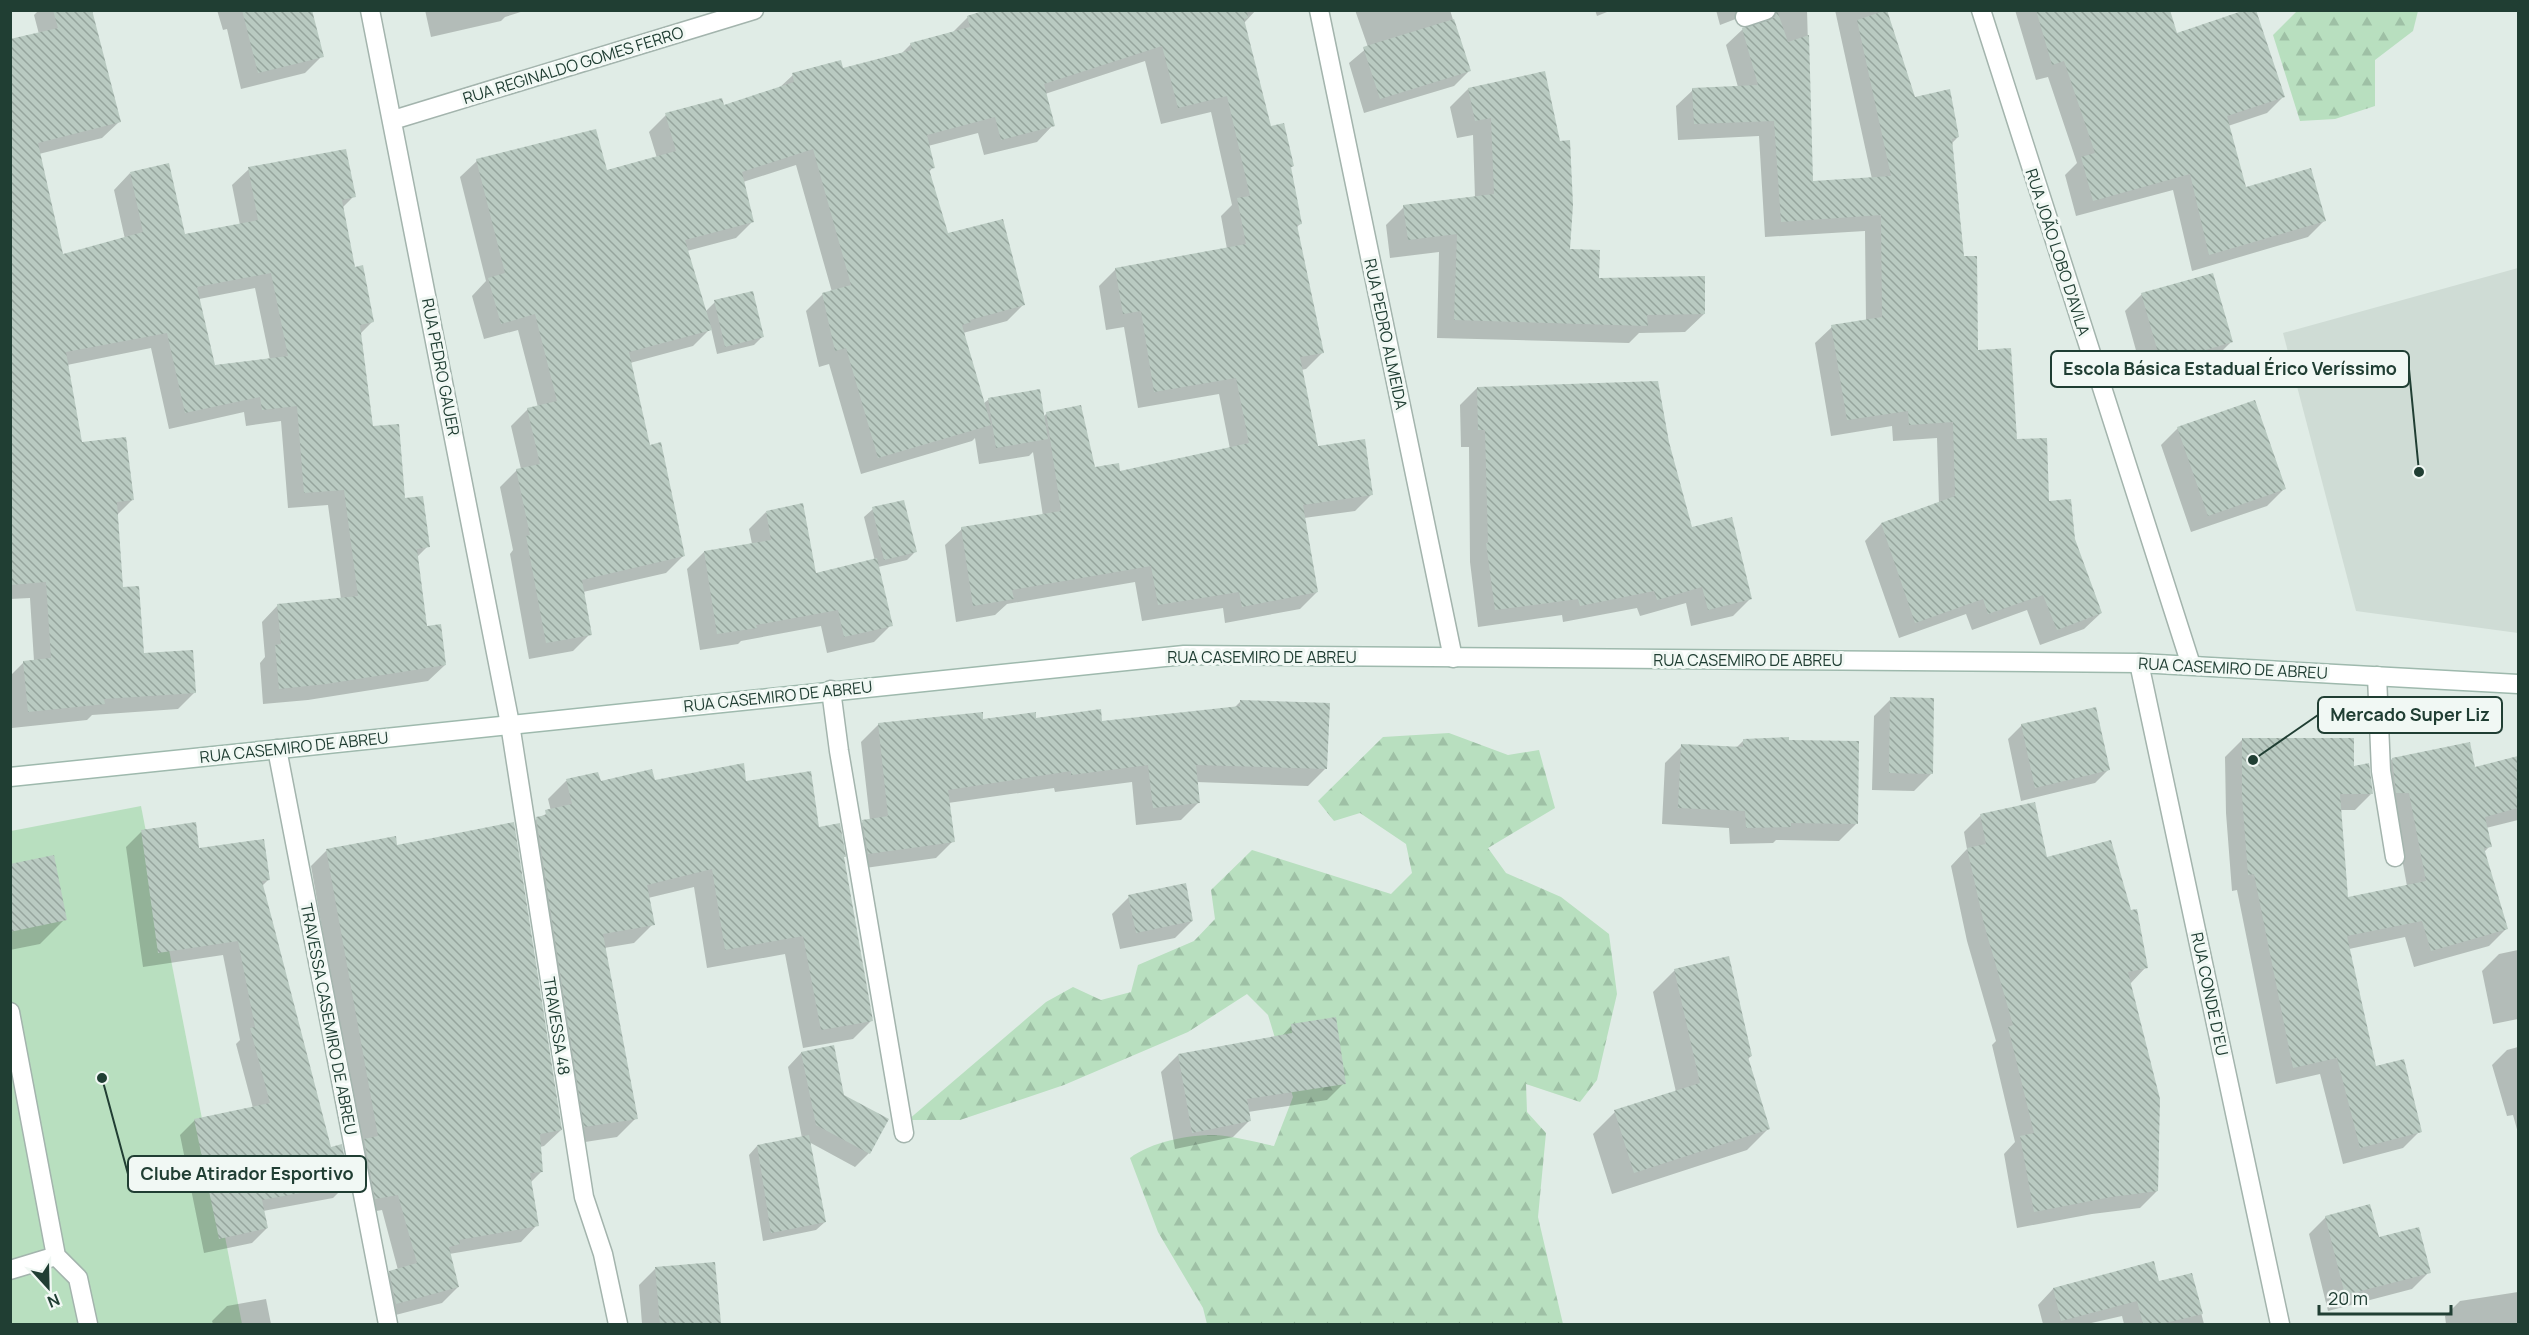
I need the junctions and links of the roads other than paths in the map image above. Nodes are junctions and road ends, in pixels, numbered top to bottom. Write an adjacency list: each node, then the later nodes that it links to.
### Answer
1 (370, 10): 7 (street, RUA PEDRO GAUER)
2 (754, 10): 7 (street, RUA REGINALDO GOMES FERRO)
3 (1320, 10): 8 (street, RUA PEDRO ALMEIDA)
4 (1766, 10): 6 (street)
5 (1981, 10): 10 (street, RUA JOÃO LOBO D'AVILA)
6 (1745, 16)
7 (393, 120): 14 (street, RUA PEDRO GAUER)
8 (1453, 658): 9 (street, RUA CASEMIRO DE ABREU); 13 (street, RUA CASEMIRO DE ABREU)
9 (2139, 663): 10 (street, RUA CASEMIRO DE ABREU); 25 (street, RUA CONDE D'EU)
10 (2191, 665): 11 (street, RUA CASEMIRO DE ABREU)
11 (2377, 676): 12 (street, RUA CASEMIRO DE ABREU); 17 (street)
12 (2518, 684)
13 (831, 690): 14 (street, RUA CASEMIRO DE ABREU); 19 (street)
14 (510, 724): 15 (street, RUA CASEMIRO DE ABREU); 24 (street, TRAVESSA 48)
15 (277, 748): 16 (street, RUA CASEMIRO DE ABREU); 23 (street, TRAVESSA CASEMIRO DE ABREU)
16 (10, 777)
17 (2395, 857)
18 (10, 1012): 20 (street)
19 (904, 1133)
20 (56, 1256): 21 (street); 22 (street)
21 (10, 1270)
22 (88, 1324)
23 (388, 1324)
24 (618, 1324)
25 (2280, 1324)

